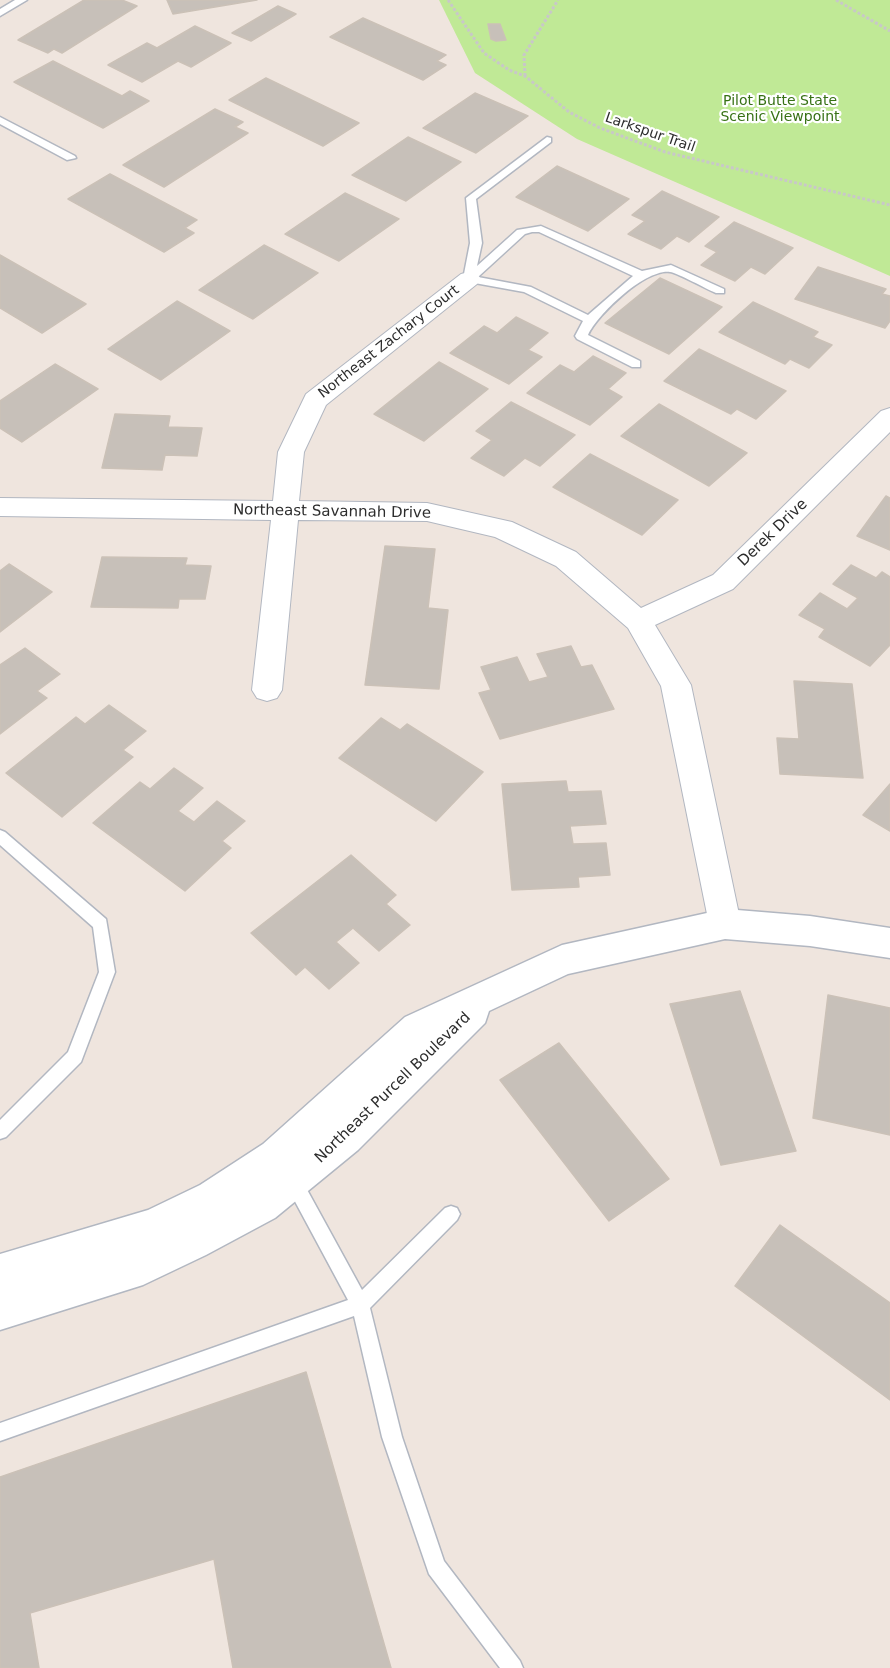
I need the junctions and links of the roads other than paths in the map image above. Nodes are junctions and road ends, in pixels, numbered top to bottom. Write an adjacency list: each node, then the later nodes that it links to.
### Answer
1 (22, 0): 2 (lane)
2 (0, 14)
3 (0, 120): 5 (lane)
4 (547, 140): 7 (lane)
5 (71, 158)
6 (640, 275): 7 (lane); 8 (lane); 9 (lane)
7 (469, 279): 9 (lane); 14 (street, Northeast Zachary Court)
8 (720, 291)
9 (589, 320): 10 (lane)
10 (636, 364)
11 (890, 417): 12 (street, Derek Drive)
12 (880, 443): 15 (street, Derek Drive)
13 (0, 507): 14 (street, Northeast Savannah Drive)
14 (287, 511): 15 (street, Northeast Savannah Drive); 16 (street, Northeast Zachary Court)
15 (638, 621): 18 (street, Northeast Savannah Drive)
16 (267, 690)
17 (0, 836): 21 (lane)
18 (725, 924): 19 (street, Northeast Purcell Boulevard); 20 (street, Northeast Purcell Boulevard)
19 (890, 943)
20 (491, 994): 22 (street, Northeast Purcell Boulevard); 24 (street, Northeast Purcell Boulevard)
21 (0, 1131)
22 (293, 1181): 25 (lane); 26 (street, Northeast Purcell Boulevard)
23 (451, 1214): 25 (lane)
24 (0, 1273)
25 (360, 1305): 27 (lane); 28 (lane)
26 (0, 1310)
27 (0, 1432)
28 (513, 1668)

